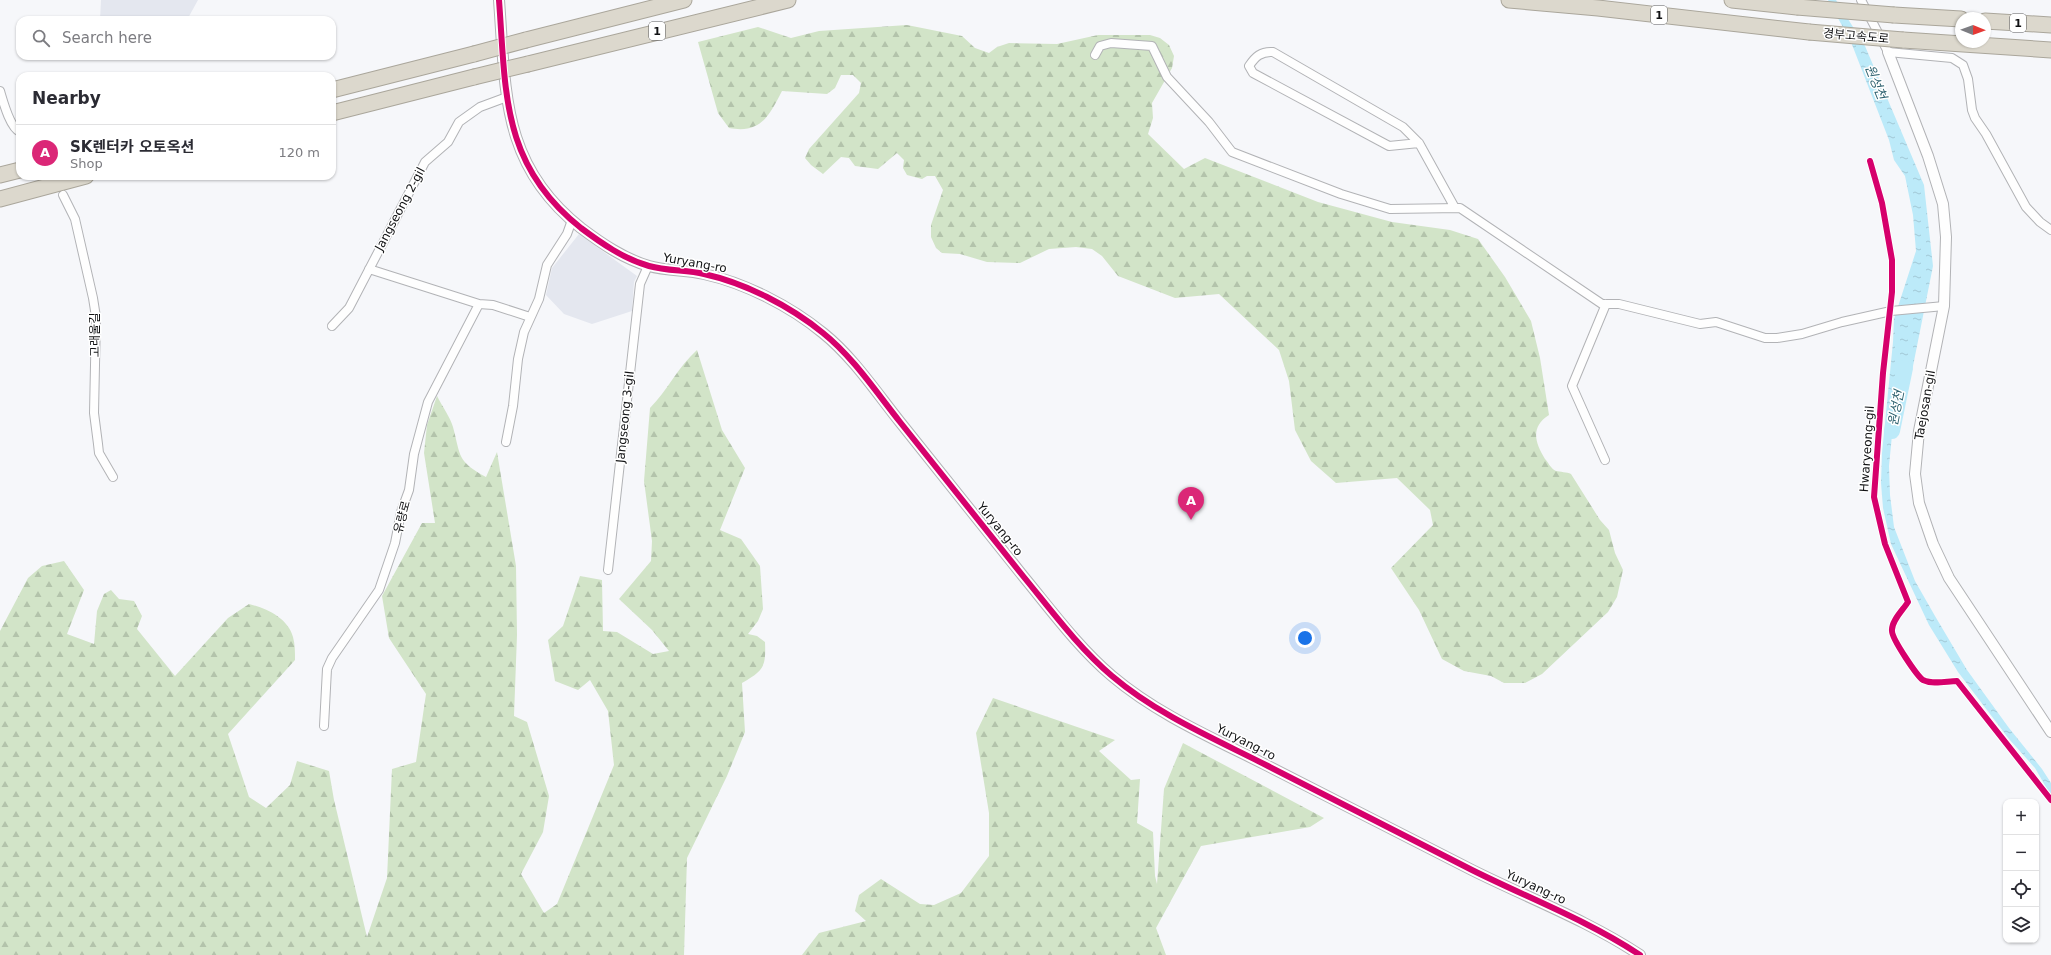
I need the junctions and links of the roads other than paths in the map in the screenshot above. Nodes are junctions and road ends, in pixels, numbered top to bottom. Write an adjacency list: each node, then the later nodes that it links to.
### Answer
1 (498, 0): 15 (street, Yuryang-ro)
2 (684, 0): 13 (highway, 1, bridge)
3 (788, 0): 16 (highway, 1, bridge)
4 (1509, 0): 10 (highway, 경부고속도로 / 1, bridge)
5 (1732, 0): 7 (highway, 경부고속도로, bridge)
6 (1861, 0): 11 (street, Taejosan-gil)
7 (1955, 19)
8 (1991, 21): 9 (highway, 1)
9 (2051, 25)
10 (2051, 50)
11 (1888, 52): 26 (street); 31 (street, Taejosan-gil)
12 (1095, 55): 24 (street)
13 (336, 89)
14 (0, 91): 17 (street)
15 (507, 97): 25 (street, Yuryang-ro); 28 (street, Jangseong 2-gil)
16 (336, 112)
17 (16, 129)
18 (1419, 143): 18 (street); 24 (street)
19 (16, 171): 20 (highway)
20 (0, 175)
21 (71, 180): 23 (highway)
22 (63, 194): 36 (street, 고래울길)
23 (0, 199)
24 (1455, 208): 30 (street)
25 (572, 220): 27 (street, Yuryang-ro); 32 (street)
26 (2051, 230)
27 (648, 266): 37 (street, Jangseong 3-gil); 40 (street, Yuryang-ro)
28 (368, 269): 29 (street); 33 (street, Jangseong 2-gil)
29 (479, 304): 32 (street); 38 (street, 유량로)
30 (1606, 304): 31 (street); 35 (street)
31 (1944, 306): 39 (street, Taejosan-gil)
32 (530, 317): 34 (street)
33 (332, 326)
34 (506, 442)
35 (1605, 460)
36 (113, 477)
37 (608, 570)
38 (324, 726)
39 (2051, 732)
40 (1640, 955)

